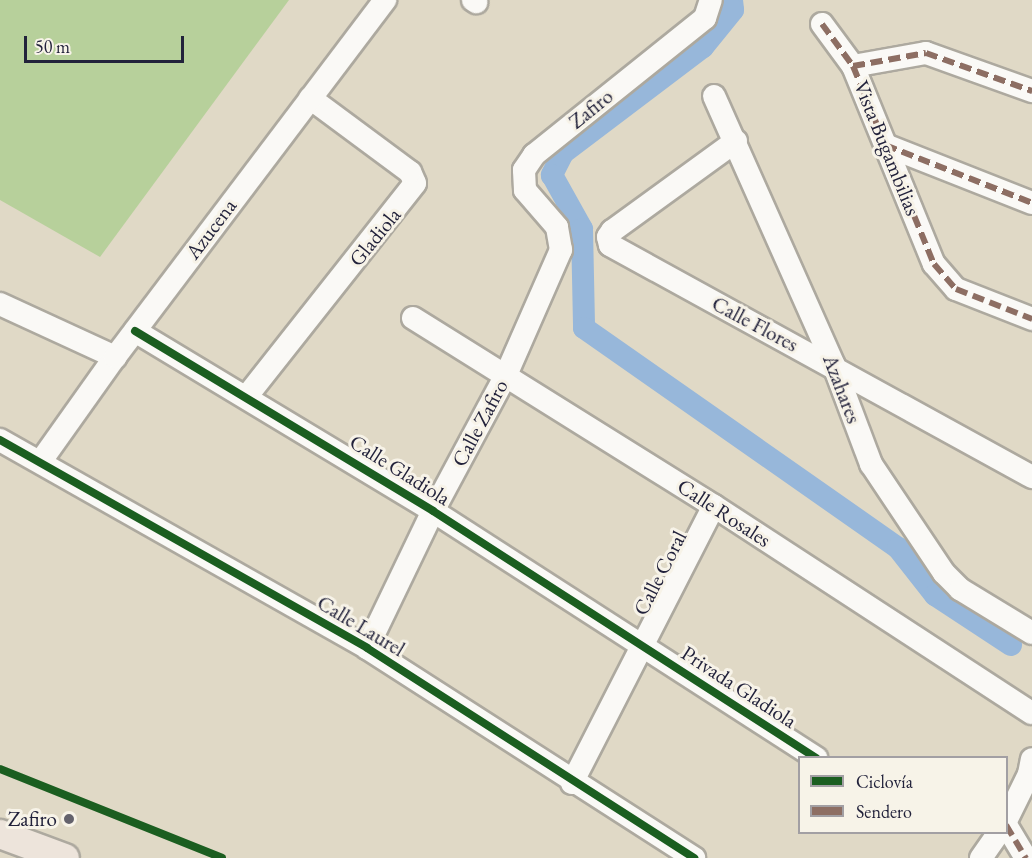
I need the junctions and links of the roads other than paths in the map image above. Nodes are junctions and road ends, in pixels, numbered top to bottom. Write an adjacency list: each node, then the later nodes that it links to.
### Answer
1 (385, 0): 7 (street, Azucena)
2 (711, 2): 11 (street, Zafiro)
3 (822, 24): 4 (street)
4 (853, 66): 5 (street, Vista Bugambilias); 9 (street, Vista Bugambilias)
5 (1032, 91)
6 (714, 96): 8 (street, Azahares)
7 (310, 98): 15 (street, Azucena); 19 (street, Gladiola)
8 (736, 141): 17 (street, Azahares); 17 (street, Calle Flores)
9 (885, 145): 10 (street); 14 (street, Vista Bugambilias)
10 (1032, 203)
11 (557, 226): 18 (street, Calle Zafiro)
12 (0, 304): 16 (street)
13 (413, 318): 18 (street, Calle Rosales)
14 (1032, 319)
15 (135, 331): 16 (street, Azucena); 19 (street, Calle Gladiola)
16 (115, 357): 21 (street, Azucena)
17 (834, 366): 22 (street, Calle Flores); 25 (street, Azahares)
18 (506, 375): 23 (street, Calle Rosales); 24 (street, Calle Zafiro)
19 (247, 396): 24 (street, Calle Gladiola)
20 (0, 440): 21 (street, Calle Laurel)
21 (41, 461): 27 (street, Calle Laurel)
22 (1032, 477)
23 (714, 506): 26 (street, Calle Coral); 28 (street, Calle Rosales)
24 (433, 511): 26 (street, Calle Gladiola); 27 (street, Calle Zafiro)
25 (1032, 633)
26 (643, 646): 29 (street, Privada Gladiola); 31 (street, Calle Coral)
27 (367, 648): 31 (street, Calle Laurel)
28 (1032, 713)
29 (813, 756)
30 (1032, 759): 32 (street)
31 (572, 783): 37 (street, Calle Laurel)
32 (1008, 819)
33 (1008, 826): 39 (street)
34 (0, 834): 36 (main road)
35 (998, 834): 38 (street)
36 (65, 858)
37 (694, 858)
38 (981, 858)
39 (1026, 858)

